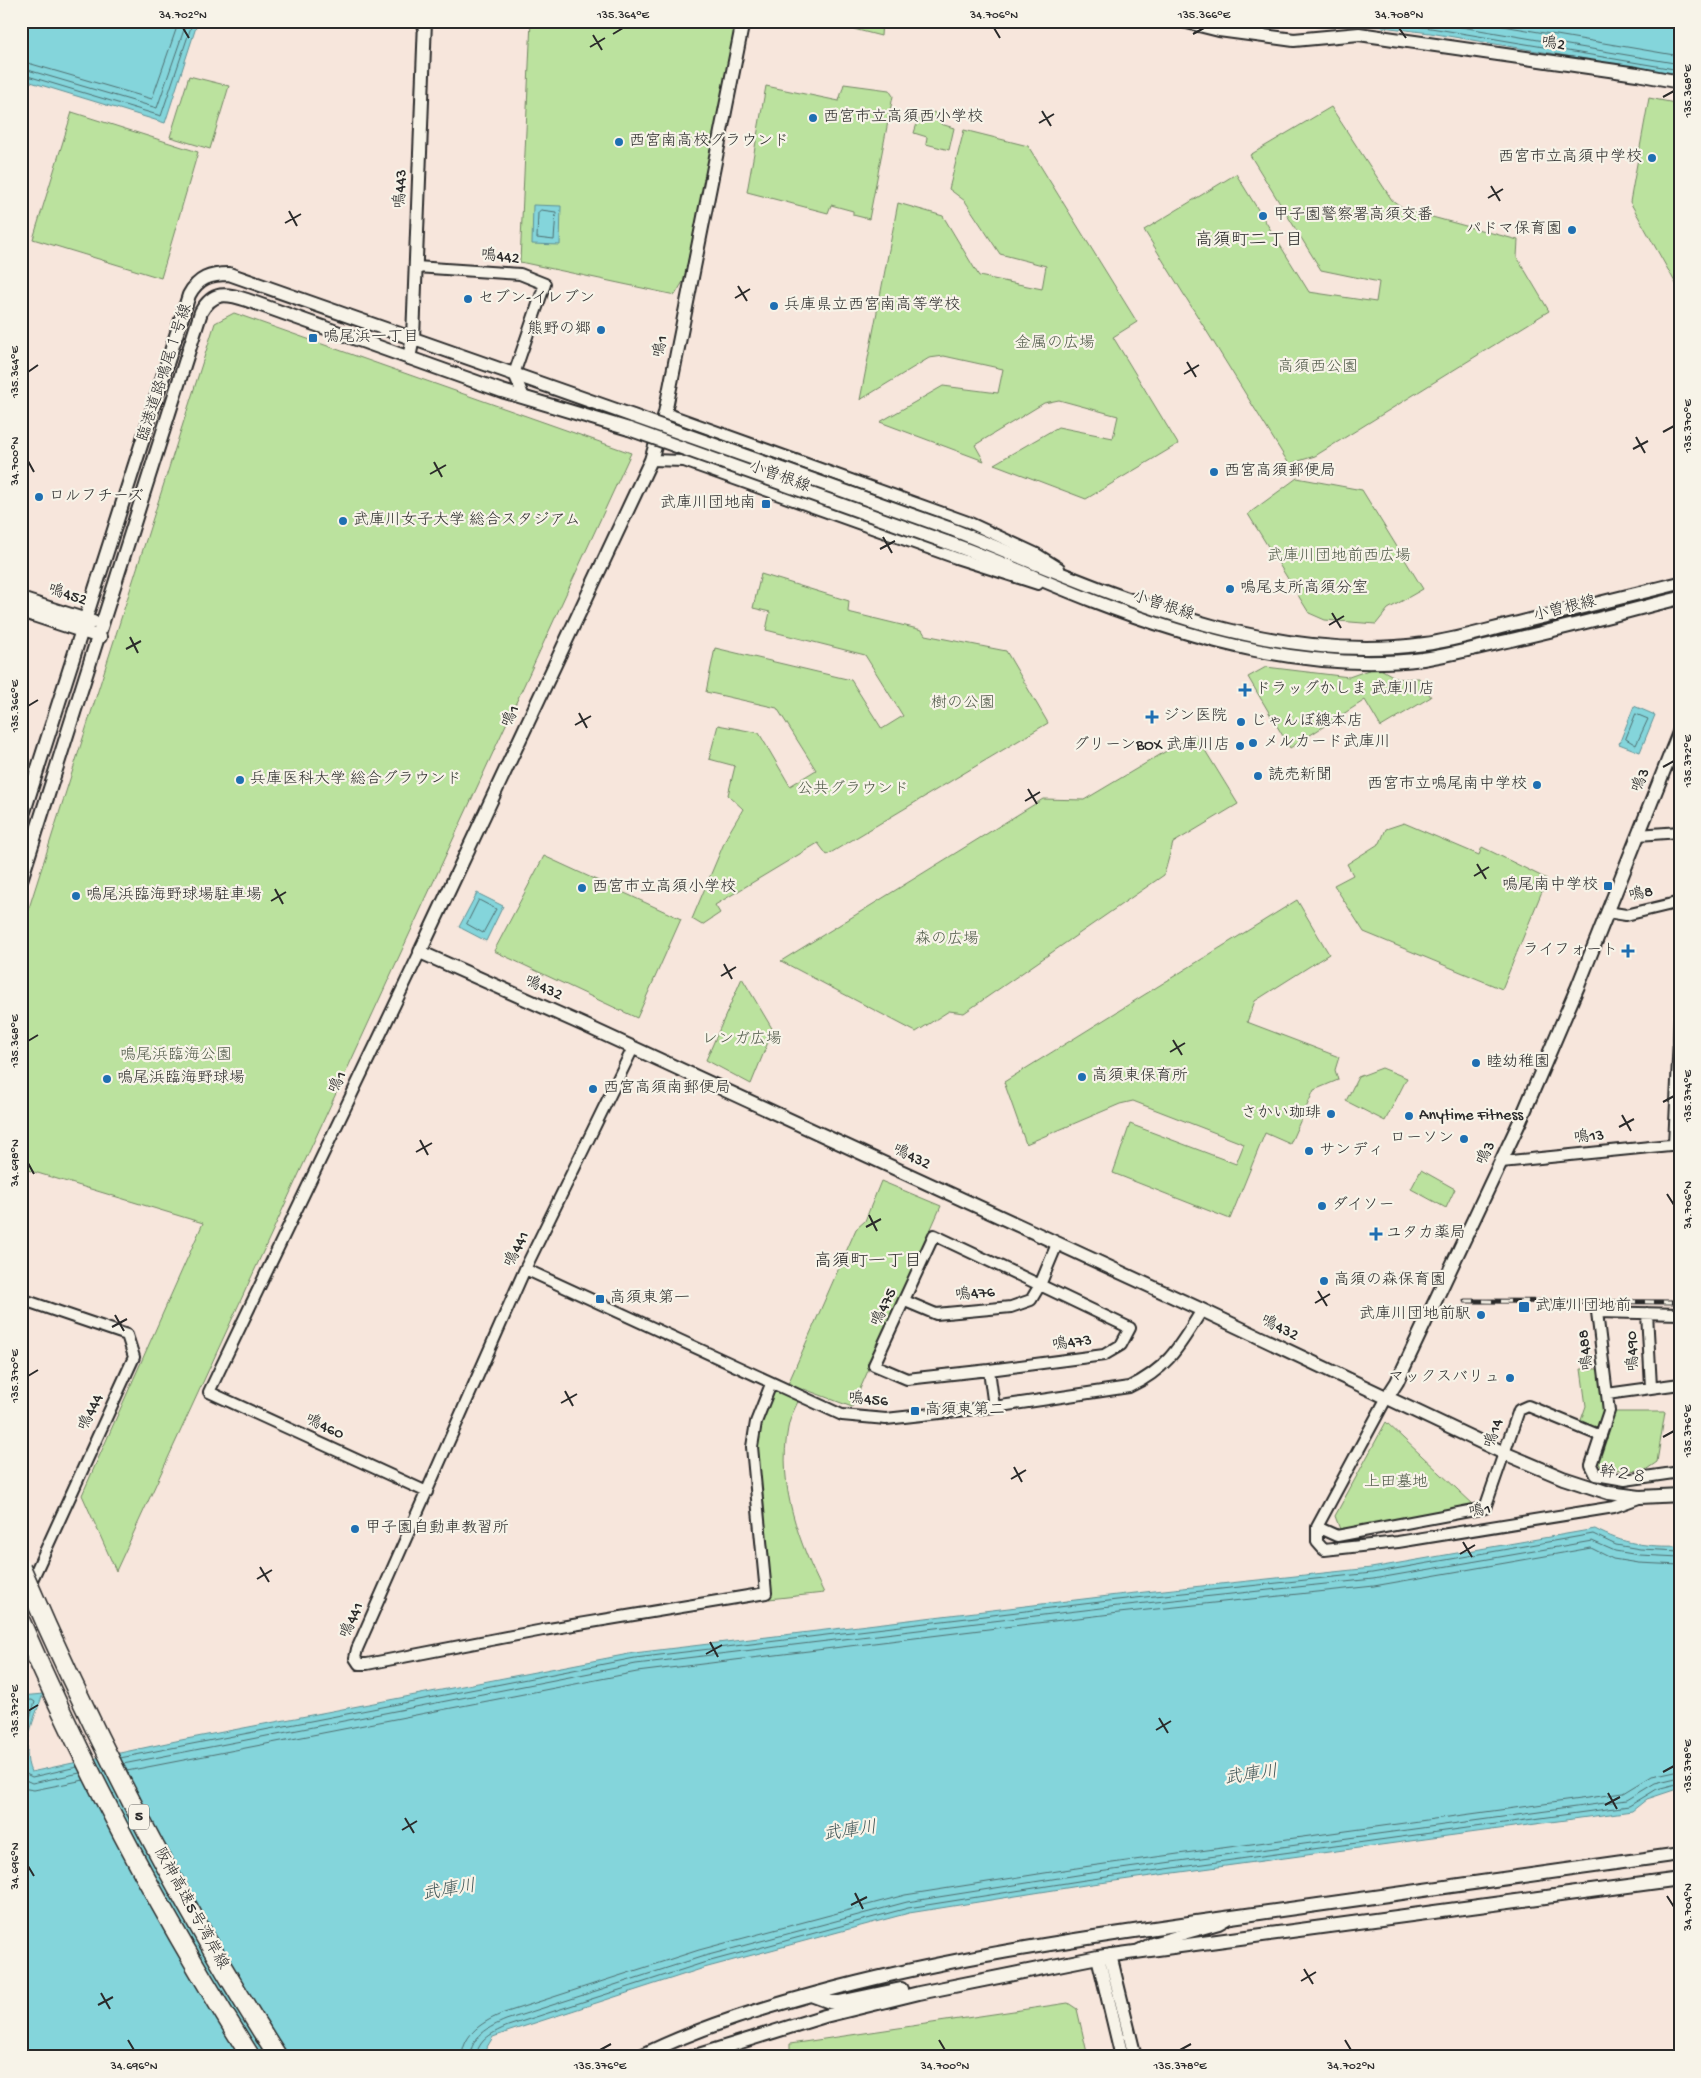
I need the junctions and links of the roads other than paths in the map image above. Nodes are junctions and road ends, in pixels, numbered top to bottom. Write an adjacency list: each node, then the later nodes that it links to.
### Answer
1 (425, 21): 5 (street, 鳴443)
2 (743, 21): 10 (street, 鳴1)
3 (1183, 21): 4 (street, 鳴2)
4 (1680, 82)
5 (416, 267): 6 (street, 鳴443); 8 (street, 鳴442)
6 (413, 338): 7 (street, 鳴443); 8 (street, 臨港道路鳴尾１号線); 19 (street, 臨港道路鳴尾１号線)
7 (409, 358): 9 (street, 臨港道路鳴尾１号線); 20 (street, 臨港道路鳴尾１号線)
8 (514, 374): 9 (street); 11 (street, 臨港道路鳴尾１号線)
9 (524, 397): 11 (street, 臨港道路鳴尾１号線)
10 (665, 412): 12 (street, 鳴1); 13 (street, 小曽根線)
11 (631, 422): 13 (street, bridge); 17 (street, bridge)
12 (651, 460): 17 (street, 小曽根線); 29 (street, 鳴1)
13 (1073, 577): 14 (street, 小曽根線)
14 (1680, 583)
15 (1680, 598): 17 (street, 小曽根線)
16 (21, 599): 19 (street, 鳴452)
17 (1091, 600)
18 (21, 611): 19 (street, 鳴452)
19 (83, 625): 20 (street); 23 (street, 臨港道路鳴尾１号線)
20 (101, 631): 26 (street, 臨港道路鳴尾１号線)
21 (1680, 730): 22 (street, 鳴3)
22 (1677, 743): 25 (street, 鳴3)
23 (21, 820)
24 (1680, 832): 25 (street)
25 (1638, 835): 28 (street, 鳴3)
26 (21, 880)
27 (1680, 902): 28 (street, 鳴8)
28 (1607, 912): 33 (street, 鳴3)
29 (420, 952): 31 (street, 鳴432); 46 (street, 鳴1)
30 (1680, 1017): 32 (street)
31 (633, 1048): 34 (street, 鳴432); 35 (street, 鳴441)
32 (1677, 1144): 33 (street, 鳴13)
33 (1501, 1162): 48 (street, 鳴3)
34 (1058, 1244): 36 (street); 39 (street, 鳴432)
35 (525, 1269): 43 (street, 鳴456); 53 (street, 鳴441)
36 (1040, 1286): 38 (street, 鳴476); 38 (street, 鳴475); 42 (street, 鳴473)
37 (21, 1299): 58 (street, 鳴444)
38 (905, 1301): 42 (street, 鳴475)
39 (1202, 1310): 48 (street, 鳴432); 49 (street, 鳴456)
40 (1647, 1313): 41 (street, 鳴488); 45 (street, 鳴490); 47 (street, 鳴488)
41 (1680, 1314)
42 (990, 1370): 49 (street)
43 (771, 1384): 49 (street, 鳴456); 53 (street, 鳴441)
44 (1680, 1384): 45 (street)
45 (1650, 1387): 47 (street)
46 (209, 1392): 53 (street, 鳴460)
47 (1607, 1394): 50 (street, 鳴488)
48 (1386, 1398): 51 (street, 鳴432); 56 (street, 鳴3)
49 (994, 1408)
50 (1601, 1436): 51 (street, 鳴14); 52 (street)
51 (1504, 1453): 55 (street, 幹２８); 56 (street, 鳴14)
52 (1680, 1472)
53 (427, 1492)
54 (1680, 1495): 55 (street, 幹２８)
55 (1640, 1497): 56 (street, 鳴1)
56 (1317, 1527)
57 (21, 1567): 68 (highway, 阪神高速5号湾岸線 / 5, bridge)
58 (21, 1604)
59 (21, 1622): 67 (highway, 阪神高速5号湾岸線 / 5)
60 (1680, 1854): 62 (street)
61 (1680, 1879): 63 (street)
62 (1230, 1917): 63 (street); 66 (street)
63 (1136, 1952): 64 (street)
64 (1104, 1956): 65 (street); 71 (street); 72 (street)
65 (954, 1986): 66 (street); 70 (street)
66 (811, 1995): 69 (street)
67 (251, 2057)
68 (278, 2057)
69 (639, 2057)
70 (692, 2057)
71 (1122, 2057)
72 (1135, 2057)

